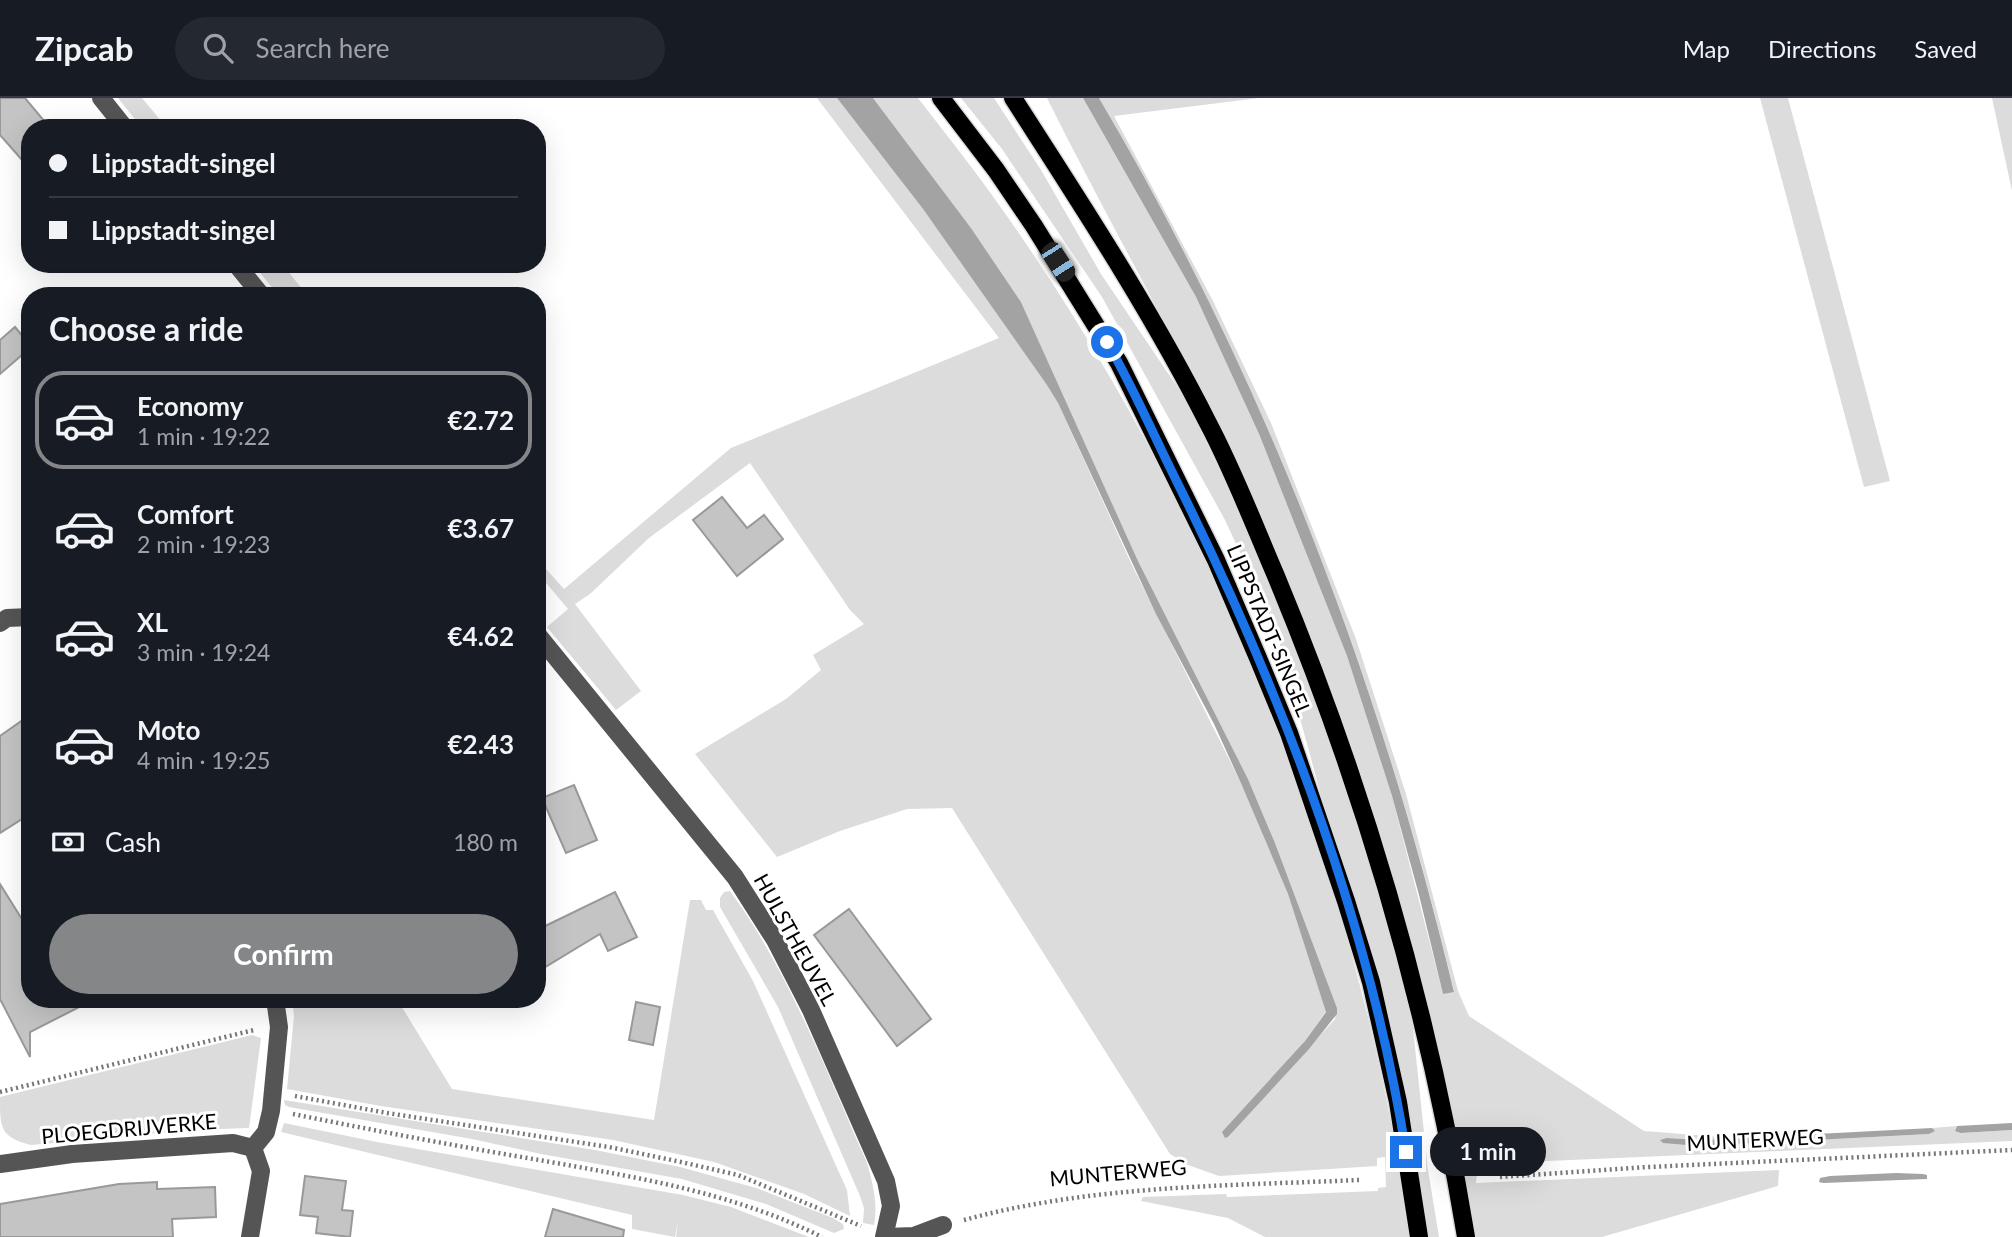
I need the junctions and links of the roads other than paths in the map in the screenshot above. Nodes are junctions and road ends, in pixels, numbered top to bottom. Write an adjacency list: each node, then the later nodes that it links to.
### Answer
1 (101, 98): 4 (street)
2 (941, 98): 16 (main road, LIPPSTADT-SINGEL)
3 (1013, 98): 17 (main road, LIPPSTADT-SINGEL)
4 (118, 119)
5 (243, 273): 6 (street)
6 (255, 287)
7 (21, 617): 8 (street)
8 (0, 623)
9 (546, 645): 15 (street, HULSTHEUVEL)
10 (276, 1008): 11 (street)
11 (253, 1148): 12 (street, PLOEGDRIJVERKE); 14 (street)
12 (1, 1161)
13 (943, 1225): 15 (street)
14 (250, 1237)
15 (885, 1237)
16 (1419, 1237)
17 (1466, 1237)

